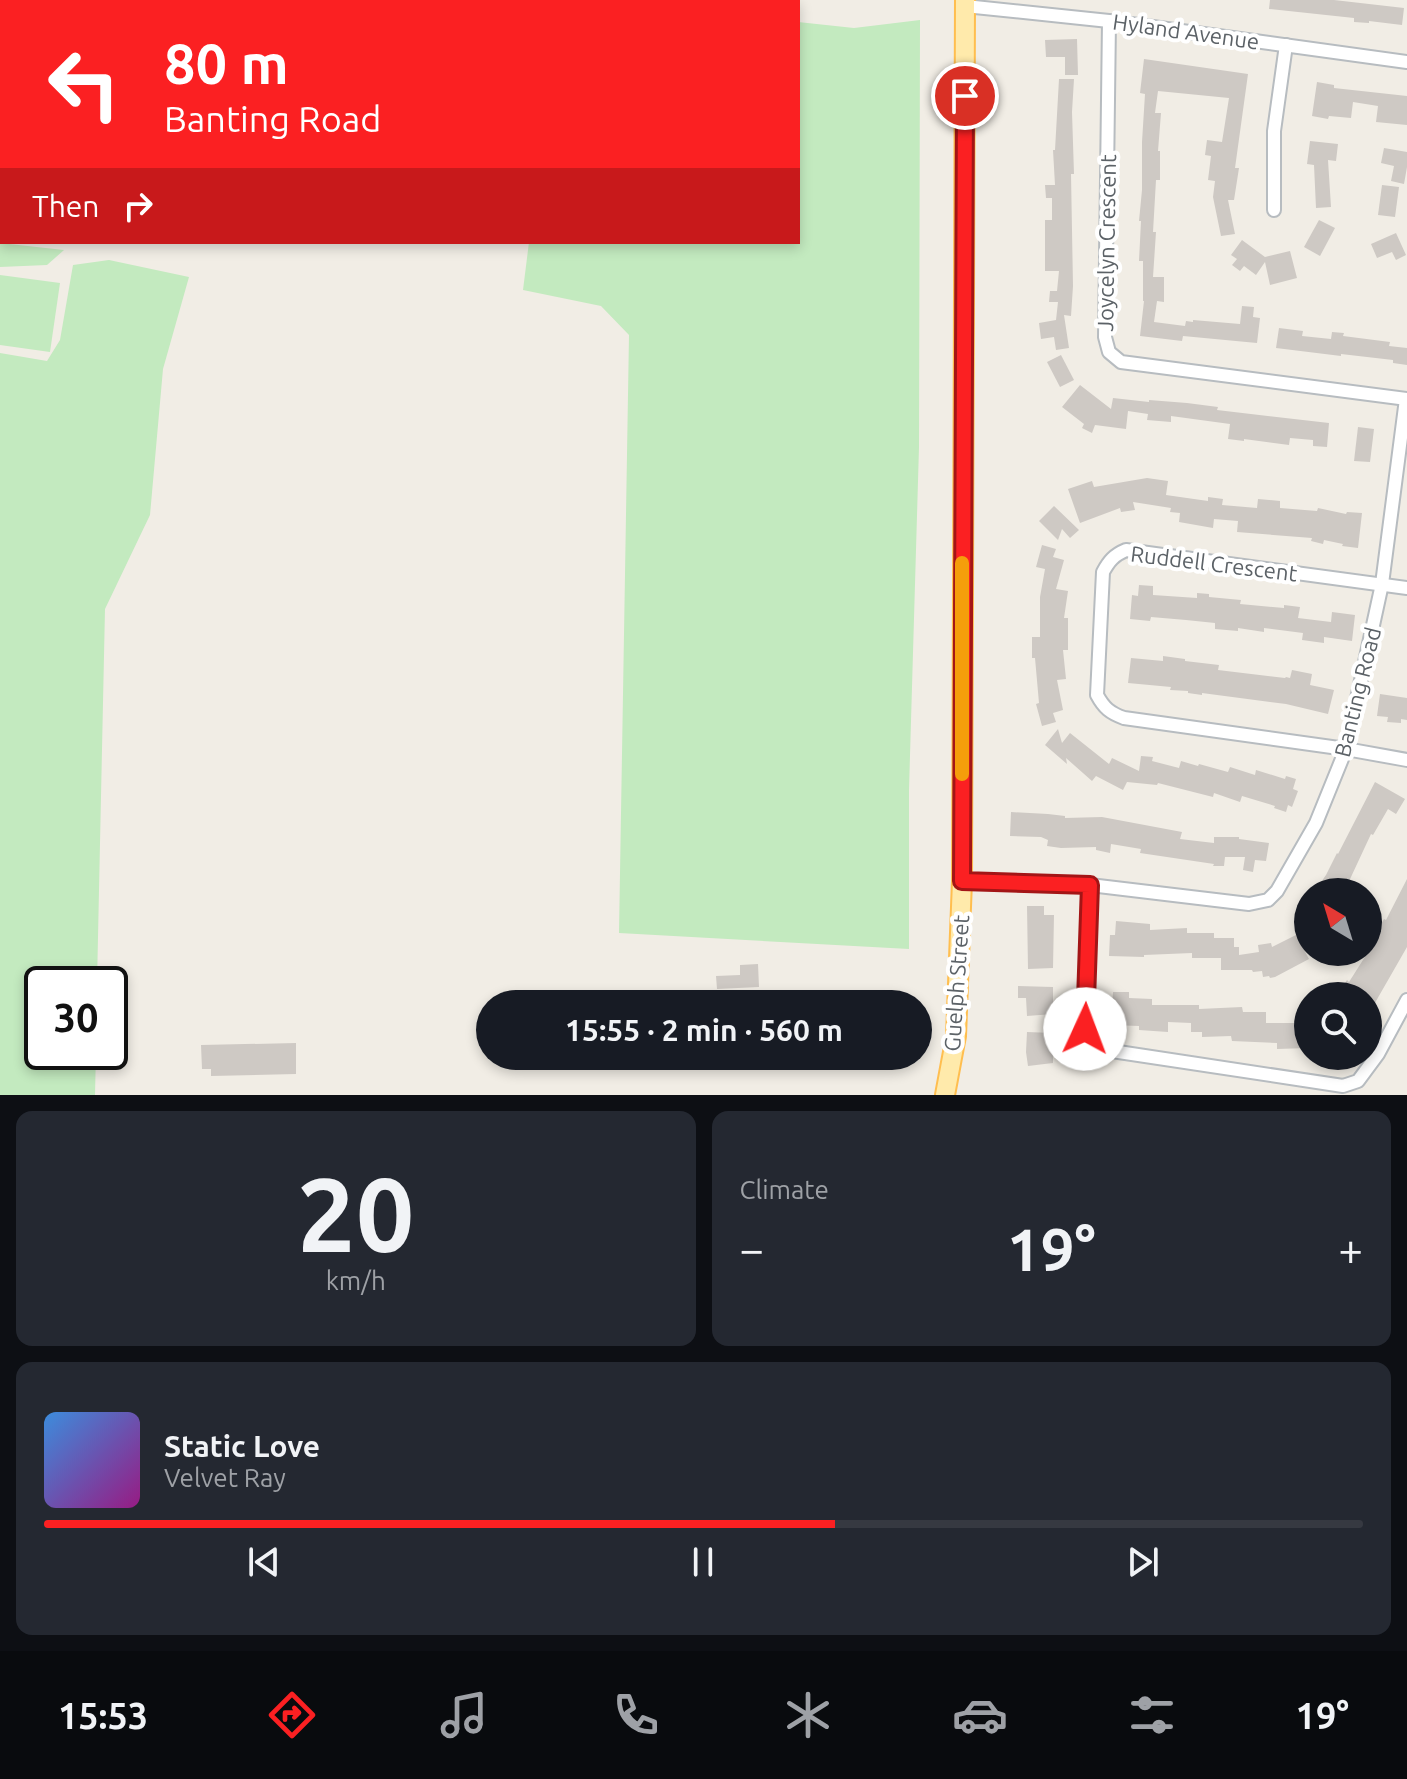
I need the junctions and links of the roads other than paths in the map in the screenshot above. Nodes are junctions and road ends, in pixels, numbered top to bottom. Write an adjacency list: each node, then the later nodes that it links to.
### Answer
1 (965, 3): 2 (street, Hyland Avenue); 11 (main road, Guelph Street)
2 (1109, 21): 3 (street, Hyland Avenue); 6 (street, Joycelyn Crescent)
3 (1286, 45): 4 (street, Hyland Avenue); 5 (street)
4 (1407, 62)
5 (1274, 210)
6 (1406, 399): 7 (street, Banting Road)
7 (1382, 584): 8 (street, Ruddell Crescent); 9 (street, Banting Road); 9 (street, Ruddell Crescent)
8 (1407, 588)
9 (1346, 749): 10 (street, Ruddell Crescent); 12 (street, Banting Road)
10 (1407, 760)
11 (962, 881): 12 (street, Banting Road); 14 (main road, Guelph Street)
12 (1090, 885): 13 (street)
13 (1407, 1000)
14 (945, 1095)

